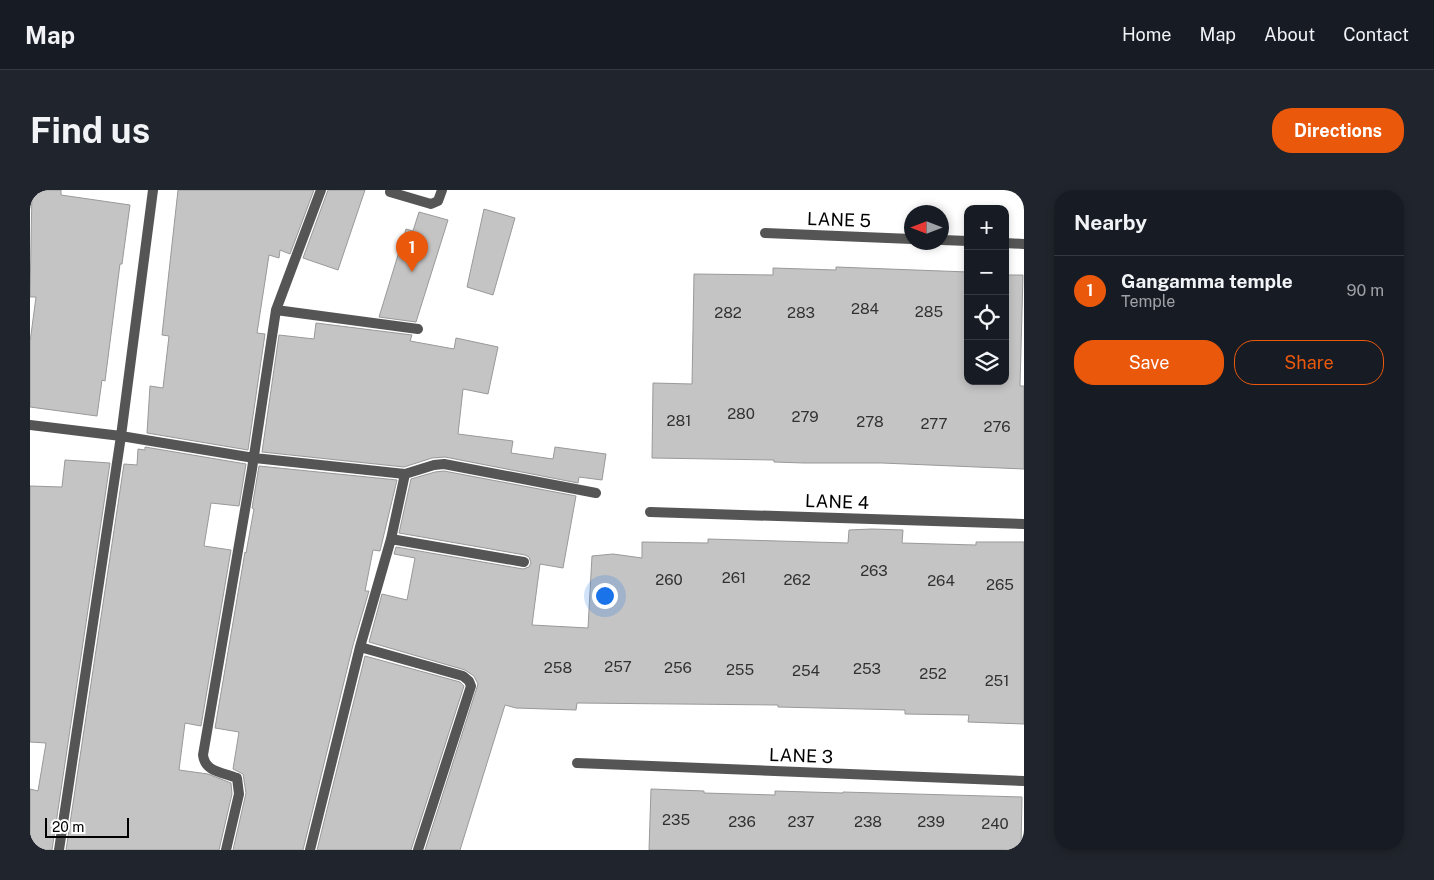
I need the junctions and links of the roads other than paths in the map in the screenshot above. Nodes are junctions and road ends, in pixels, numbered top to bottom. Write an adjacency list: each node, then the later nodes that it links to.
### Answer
1 (153, 190): 14 (street)
2 (321, 190): 11 (street)
3 (442, 190): 4 (street)
4 (390, 192)
5 (765, 233): 6 (street, LANE 5)
6 (904, 239)
7 (949, 241): 8 (street)
8 (964, 242)
9 (1009, 243): 10 (street)
10 (1024, 244)
11 (276, 310): 12 (street); 15 (street)
12 (418, 329)
13 (30, 425): 14 (street)
14 (121, 436): 15 (street); 25 (street)
15 (254, 458): 16 (street); 26 (street)
16 (405, 474): 17 (street); 20 (street)
17 (596, 493)
18 (650, 512): 19 (street, LANE 4)
19 (1024, 524)
20 (390, 539): 21 (street); 22 (street)
21 (524, 562)
22 (360, 647): 27 (street); 28 (street)
23 (577, 763): 24 (street, LANE 3)
24 (1024, 781)
25 (59, 850)
26 (226, 850)
27 (310, 850)
28 (418, 850)

